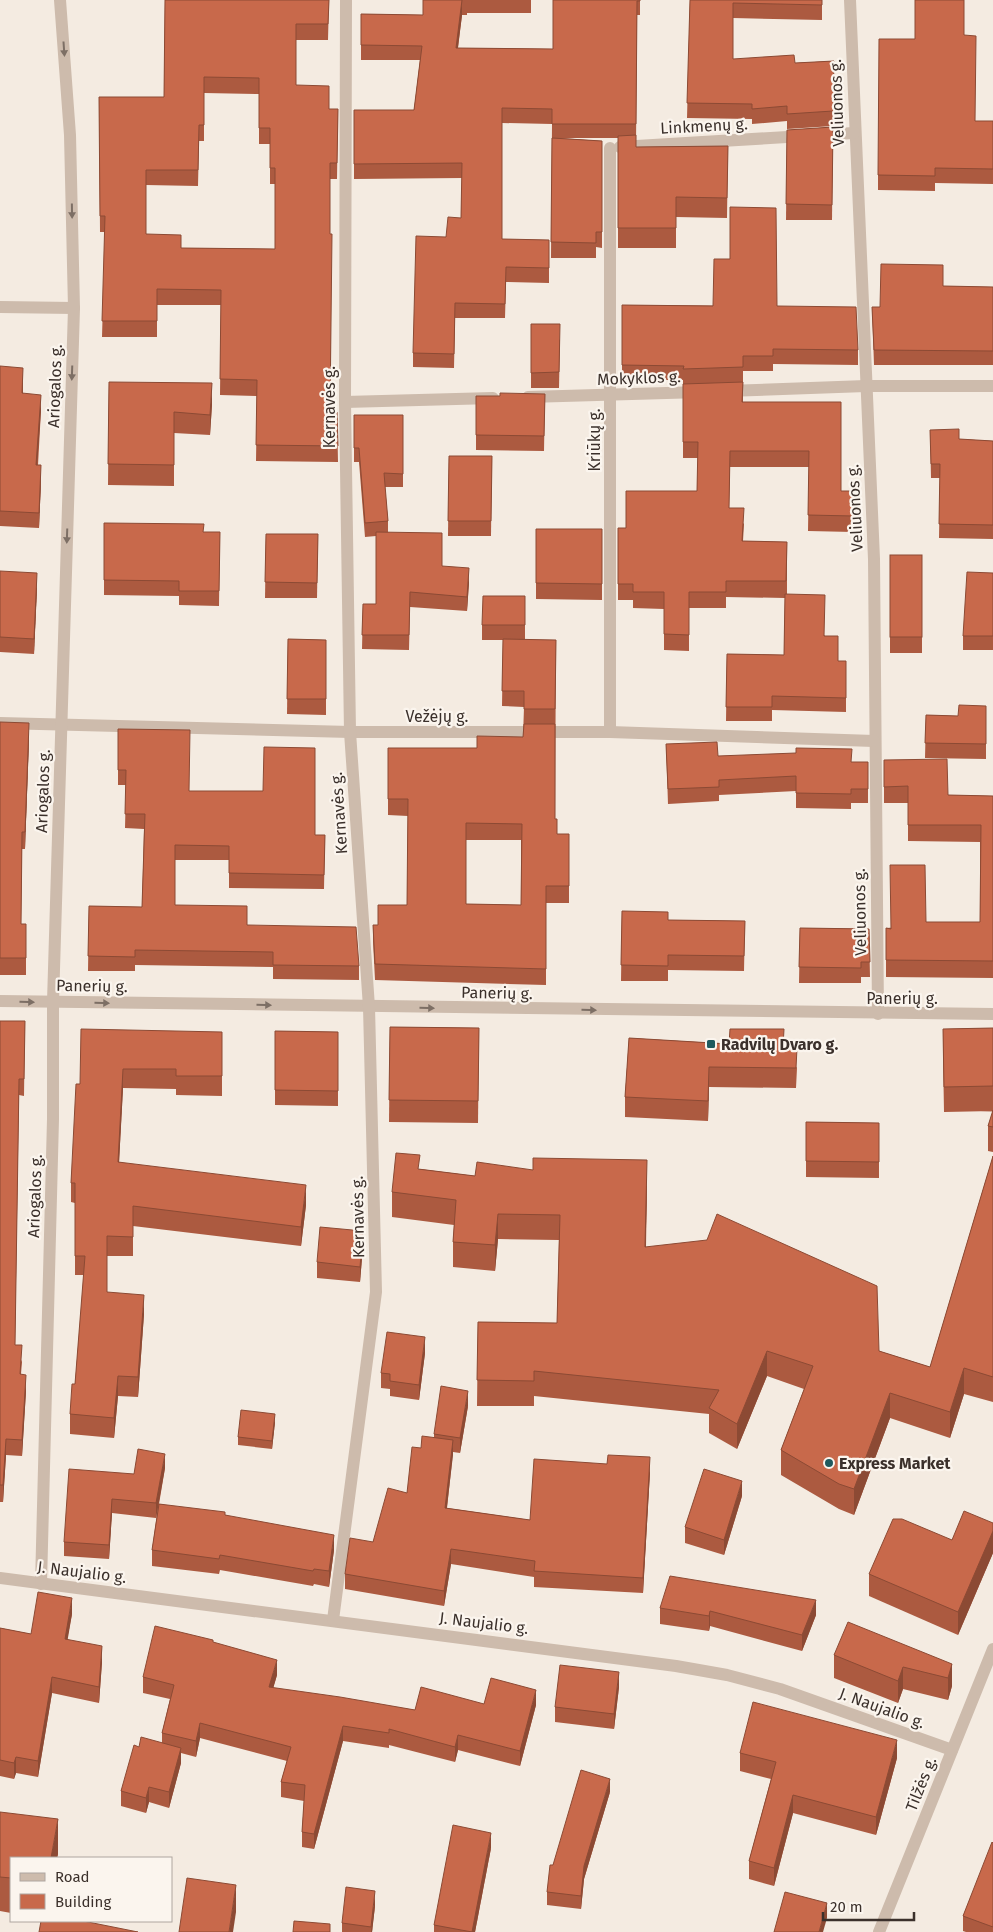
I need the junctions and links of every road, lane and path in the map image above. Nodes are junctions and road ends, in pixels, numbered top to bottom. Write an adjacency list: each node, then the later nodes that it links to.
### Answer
1 (60, 0): 7 (street, Ariogalos g., one-way to 7)
2 (346, 0): 11 (street, Kernavės g.)
3 (850, 0): 4 (street, Veliuonos g.)
4 (854, 133): 5 (street, Linkmenų g.); 8 (street, Veliuonos g.)
5 (606, 147): 10 (street, Kriūkų g.)
6 (0, 307): 7 (street)
7 (74, 308): 13 (street, Ariogalos g., one-way to 13)
8 (866, 386): 9 (street, Mokyklos g.); 10 (street, Mokyklos g.); 16 (street, Veliuonos g.)
9 (993, 386)
10 (611, 395): 11 (street, Mokyklos g.); 15 (street, Kriūkų g.)
11 (345, 402): 14 (street, Kernavės g.)
12 (0, 723): 13 (street, Vežėjų g.)
13 (61, 725): 14 (street, Vežėjų g.); 18 (street, Ariogalos g.)
14 (350, 732): 15 (street, Vežėjų g.); 19 (street, Kernavės g.)
15 (610, 732): 16 (street, Vežėjų g.)
16 (874, 741): 20 (street, Veliuonos g.)
17 (0, 1002): 18 (street, Panerių g., one-way to 18)
18 (53, 1002): 19 (street, Panerių g., one-way to 19); 23 (street, Ariogalos g.)
19 (369, 1007): 20 (street, Panerių g., one-way to 20); 24 (street, Kernavės g.)
20 (878, 1014): 21 (street, Panerių g.)
21 (993, 1014)
22 (0, 1578): 23 (street, J. Naujalio g.)
23 (40, 1584): 24 (street, J. Naujalio g.)
24 (333, 1620): 26 (street, J. Naujalio g.)
25 (993, 1648): 26 (street, Tilžės g.)
26 (952, 1750): 27 (street, Tilžės g.)
27 (879, 1932)

